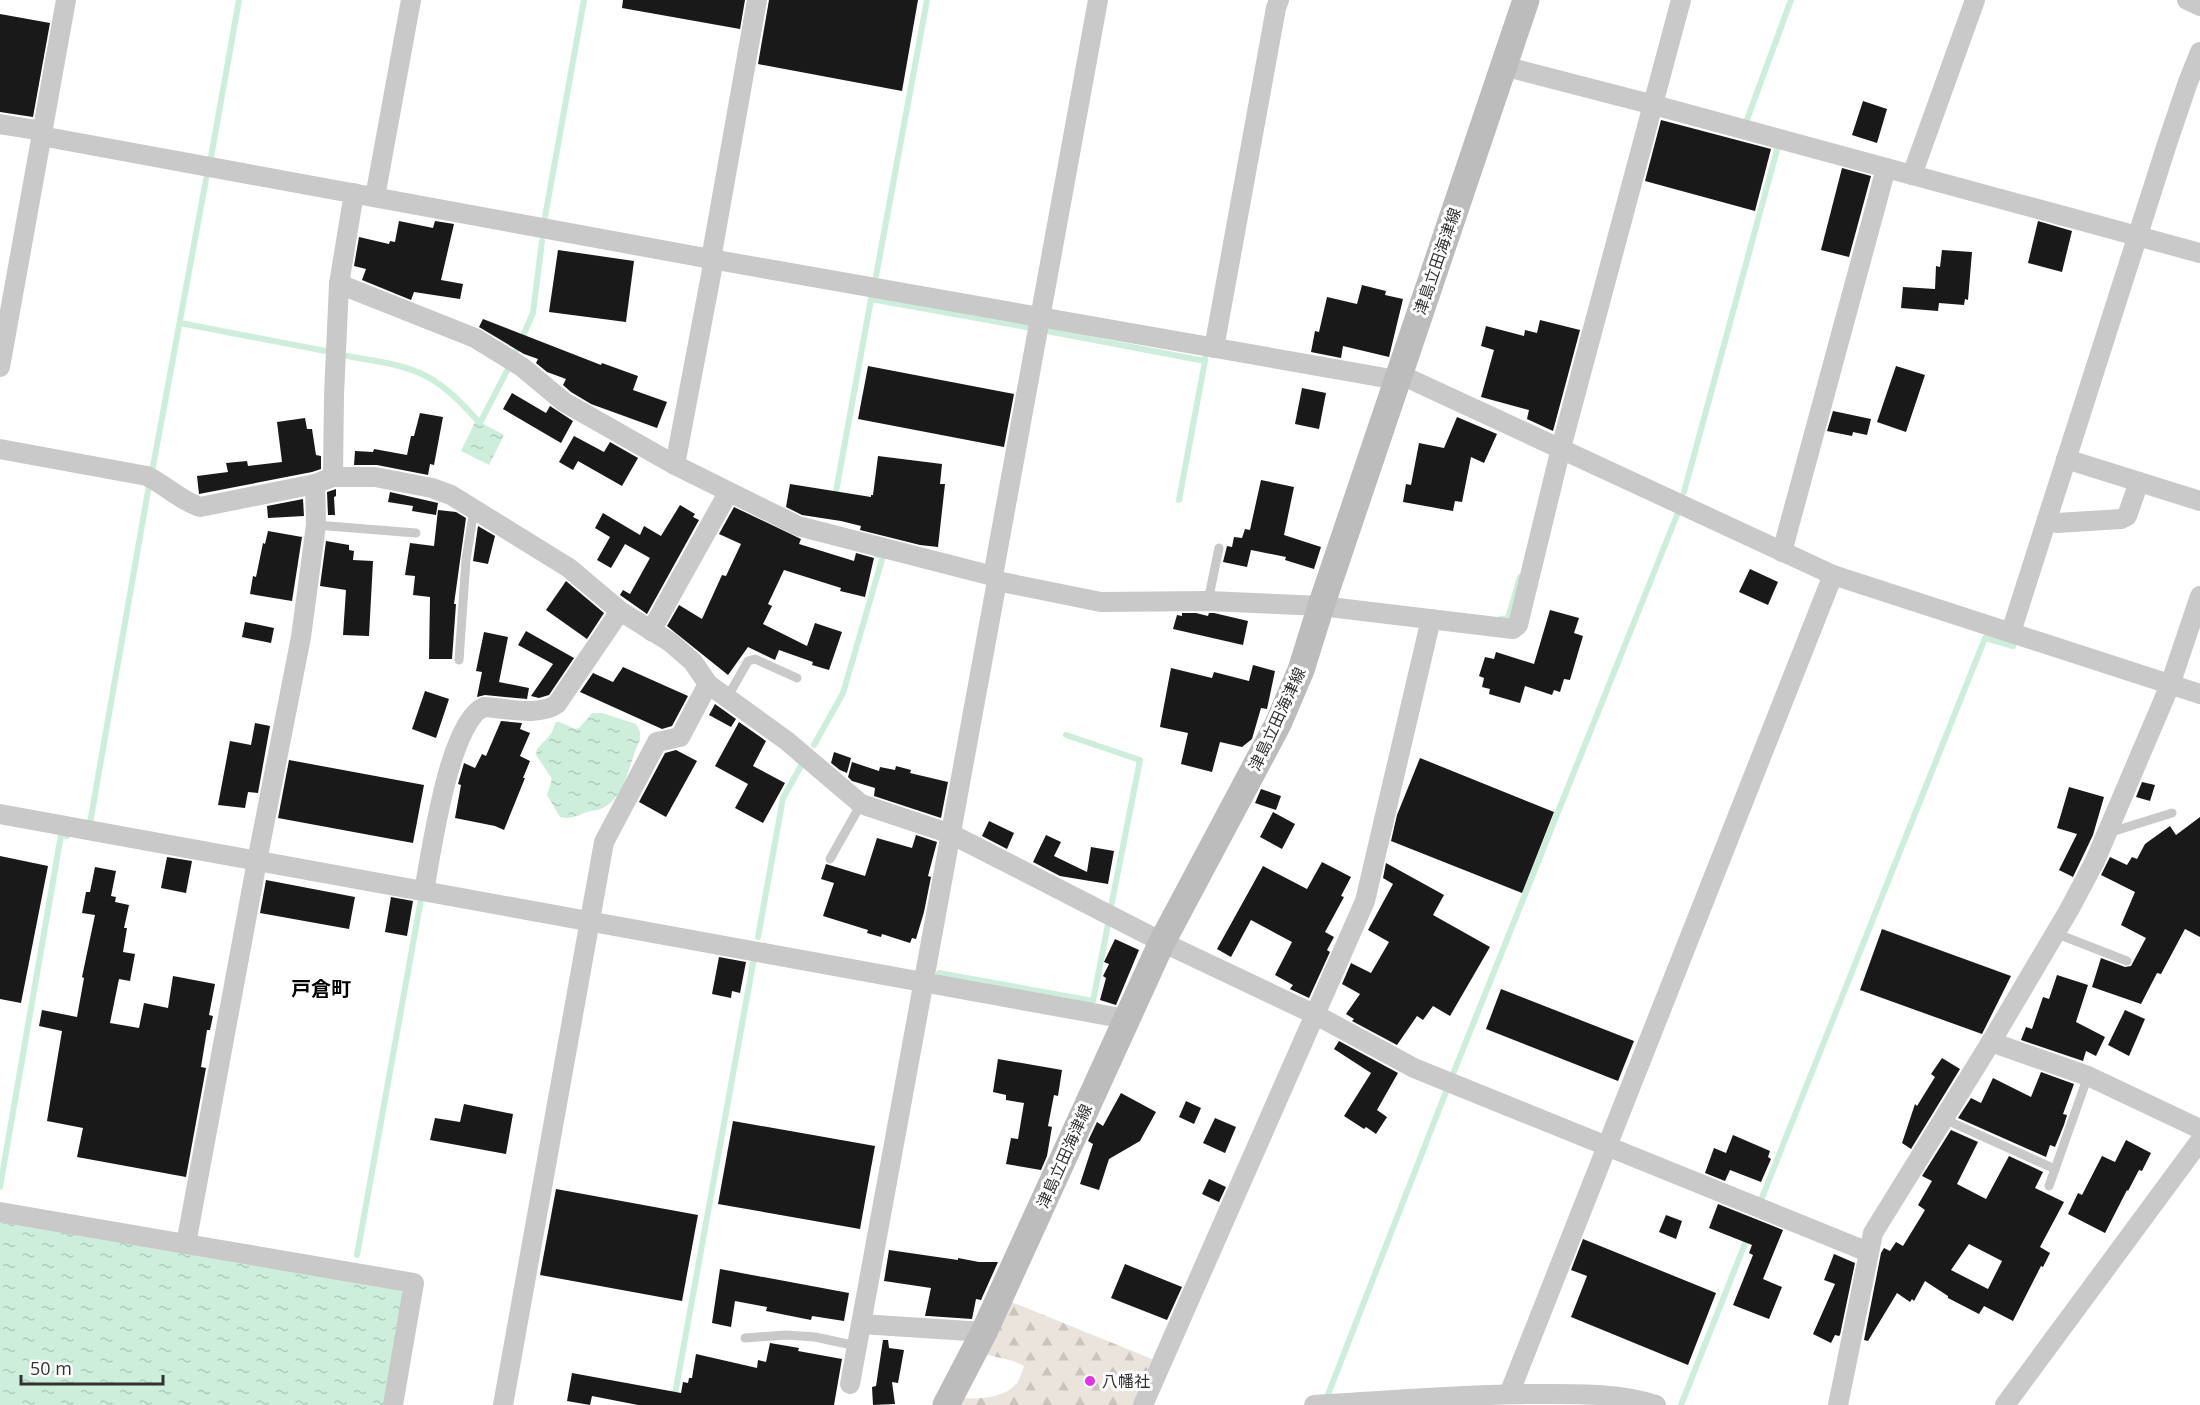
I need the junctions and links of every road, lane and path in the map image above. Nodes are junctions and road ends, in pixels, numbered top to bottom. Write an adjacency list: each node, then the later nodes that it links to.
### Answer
1 (66, 0): 15 (street)
2 (411, 0): 19 (street)
3 (757, 0): 22 (street)
4 (1098, 0): 24 (street)
5 (1279, 0): 25 (street)
6 (1526, 0): 12 (main road, 津島立田海津線)
7 (1681, 0): 13 (street)
8 (1976, 0): 17 (street)
9 (2187, 0): 10 (street)
10 (2200, 6)
11 (2200, 52): 20 (street)
12 (1503, 66): 13 (street); 27 (main road, 津島立田海津線)
13 (1654, 105): 16 (street); 28 (street)
14 (0, 123): 15 (street)
15 (42, 134): 18 (street); 26 (street)
16 (1886, 168): 17 (street); 42 (street)
17 (1912, 175): 20 (street)
18 (354, 193): 19 (street); 23 (street)
19 (375, 197): 22 (street)
20 (2138, 236): 21 (street); 30 (street)
21 (2200, 253)
22 (712, 259): 24 (street); 31 (street)
23 (339, 284): 31 (street); 32 (street)
24 (1041, 318): 25 (street); 44 (street)
25 (1214, 348): 27 (street)
26 (0, 367)
27 (1398, 377): 28 (street); 47 (main road, 津島立田海津線)
28 (1561, 448): 42 (street); 49 (street)
29 (0, 449): 34 (street)
30 (2066, 459): 33 (street); 38 (street)
31 (675, 465): 35 (street)
32 (333, 477): 34 (street); 37 (street)
33 (2139, 482): 36 (street); 38 (street)
34 (315, 484): 39 (street)
35 (729, 493): 44 (street); 50 (street)
36 (2200, 501)
37 (474, 509): 48 (street); 52 (lane)
38 (2047, 519): 51 (street)
39 (316, 525): 40 (lane); 64 (street)
40 (416, 532)
41 (1219, 548): 46 (lane)
42 (1782, 552): 43 (street)
43 (1833, 575): 51 (street); 78 (street)
44 (995, 579): 46 (street); 61 (street)
45 (2200, 596): 55 (street)
46 (1208, 601): 47 (street)
47 (1321, 606): 49 (street); 68 (main road, 津島立田海津線)
48 (620, 611): 50 (street); 65 (street)
49 (1431, 619): 71 (street)
50 (651, 631): 54 (street)
51 (2011, 632): 55 (street)
52 (459, 660)
53 (797, 678): 57 (lane)
54 (708, 684): 57 (street); 66 (street)
55 (2170, 685): 56 (street); 62 (street)
56 (2200, 694)
57 (727, 699): 58 (street)
58 (861, 804): 61 (street); 63 (lane)
59 (2172, 813): 62 (lane)
60 (0, 814): 64 (street)
61 (951, 834): 68 (street); 70 (street)
62 (2106, 834): 67 (street)
63 (830, 859)
64 (257, 861): 65 (street); 82 (street)
65 (424, 891): 66 (street)
66 (591, 921): 70 (street); 91 (street)
67 (2055, 933): 69 (lane); 73 (street)
68 (1162, 942): 71 (street); 72 (main road, 津島立田海津線)
69 (2127, 961)
70 (924, 981): 72 (street); 84 (street)
71 (1316, 1015): 78 (street); 93 (street)
72 (1126, 1019): 85 (main road, 津島立田海津線)
73 (1991, 1042): 74 (street); 75 (street)
74 (2088, 1076): 76 (street); 79 (lane)
75 (1944, 1119): 79 (lane); 83 (street)
76 (2200, 1129)
77 (2200, 1141): 97 (street)
78 (1607, 1145): 83 (street); 89 (street)
79 (2055, 1168): 80 (lane)
80 (2049, 1186)
81 (0, 1212): 82 (street)
82 (186, 1244): 90 (street)
83 (1868, 1252): 96 (street)
84 (861, 1324): 85 (street); 87 (street)
85 (984, 1332): 92 (main road, 津島立田海津線)
86 (745, 1338): 87 (lane)
87 (857, 1346): 88 (street)
88 (850, 1384)
89 (1509, 1394): 94 (street); 95 (street)
90 (393, 1405)
91 (503, 1405)
92 (946, 1405)
93 (1143, 1405)
94 (1314, 1405)
95 (1656, 1405)
96 (1838, 1405)
97 (2005, 1405)

